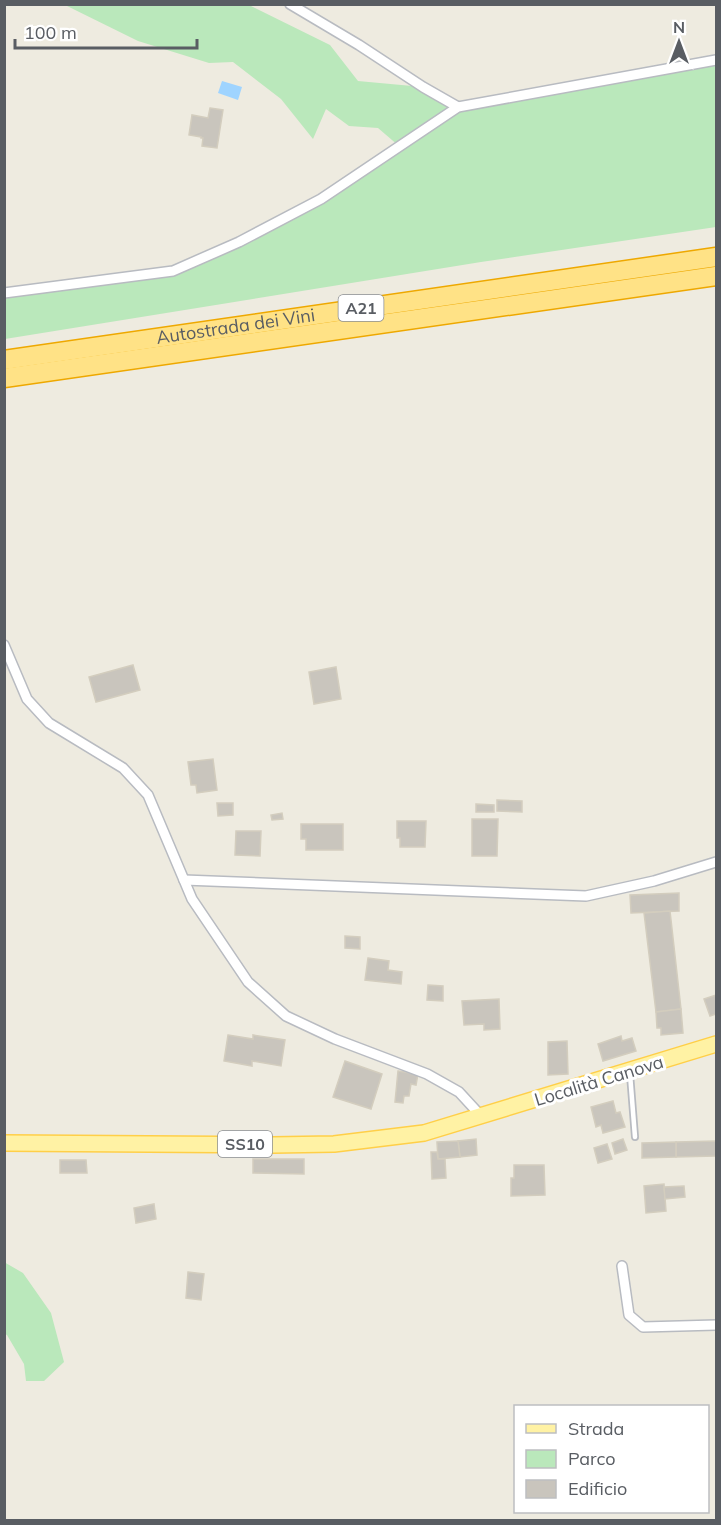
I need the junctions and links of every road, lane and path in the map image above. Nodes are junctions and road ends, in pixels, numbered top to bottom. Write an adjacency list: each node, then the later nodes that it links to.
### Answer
1 (290, 4): 3 (street)
2 (717, 60): 3 (street)
3 (458, 107): 6 (street)
4 (717, 257): 7 (highway, Autostrada dei Vini / A21)
5 (717, 276): 8 (highway, Autostrada dei Vini / A21)
6 (4, 293)
7 (4, 360)
8 (4, 378)
9 (4, 645): 11 (street)
10 (717, 862): 11 (street)
11 (184, 880): 14 (street)
12 (717, 1044): 13 (main road, Località Canova / SS10)
13 (630, 1071): 14 (main road, Località Canova / SS10); 15 (lane)
14 (482, 1117): 16 (main road, SS10)
15 (635, 1137)
16 (4, 1143)
17 (622, 1266): 18 (street)
18 (717, 1325)

